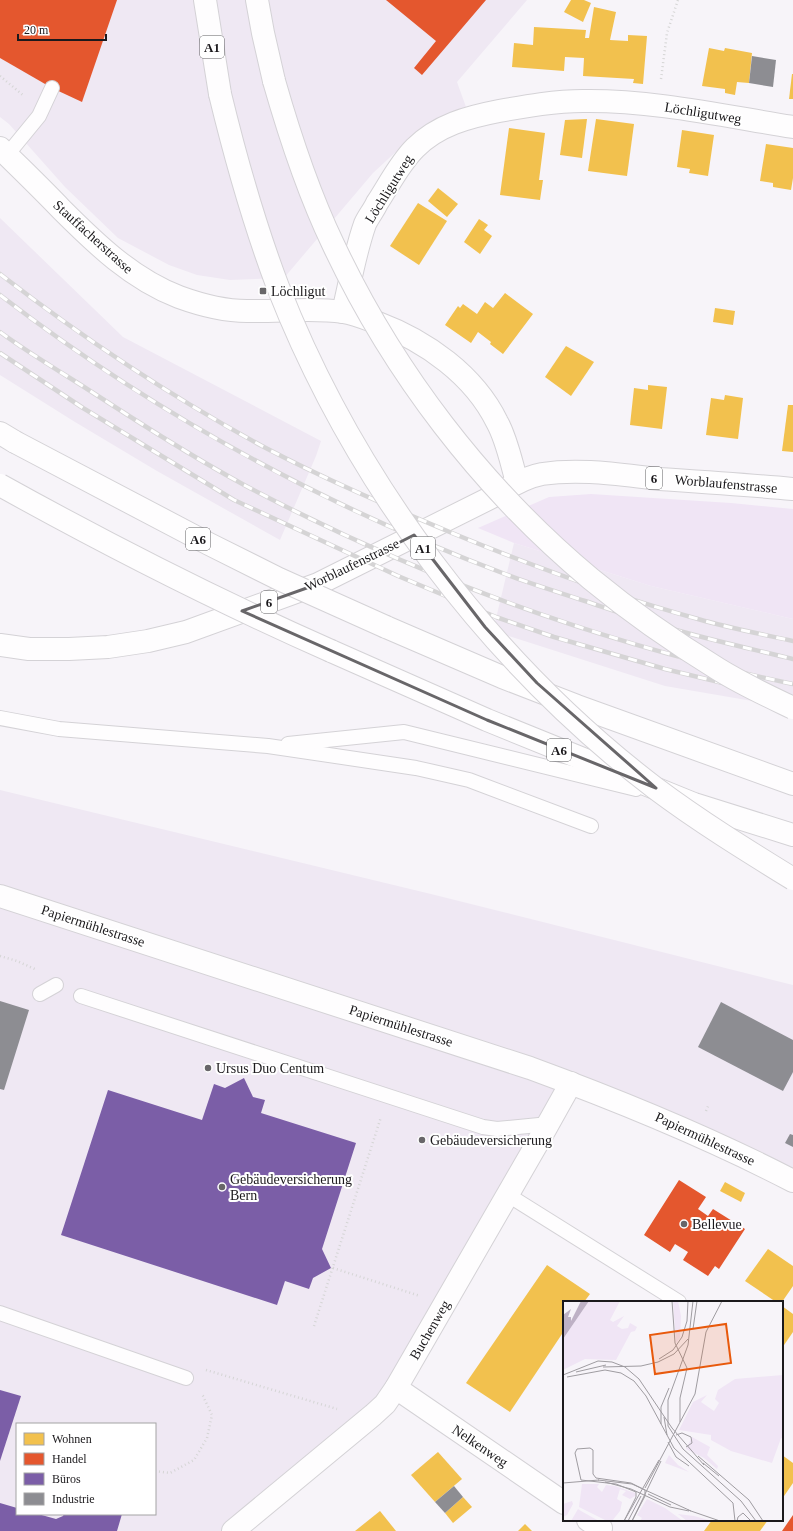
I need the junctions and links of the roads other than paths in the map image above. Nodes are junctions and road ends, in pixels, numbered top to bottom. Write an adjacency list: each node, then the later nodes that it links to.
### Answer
1 (205, 0): 19 (main road, A1, bridge)
2 (257, 0): 12 (main road, bridge)
3 (52, 88): 5 (lane)
4 (793, 127): 6 (main road, Löchligutweg)
5 (4, 151): 6 (main road, Stauffacherstrasse)
6 (344, 312): 8 (main road)
7 (7, 438): 15 (main road, A6, bridge)
8 (517, 482): 10 (main road, Worblaufenstrasse / 6); 11 (main road, Worblaufenstrasse / 6)
9 (0, 485): 16 (main road, A6, bridge)
10 (793, 490)
11 (0, 645)
12 (793, 708)
13 (0, 718): 14 (lane)
14 (268, 746): 16 (lane); 17 (lane)
15 (793, 784)
16 (694, 804): 18 (main road, A6)
17 (591, 826)
18 (793, 835)
19 (793, 879)
20 (0, 896): 24 (main road, Papiermühlestrasse)
21 (56, 985): 22 (lane)
22 (40, 994)
23 (81, 996): 25 (lane)
24 (571, 1083): 25 (main road, Buchenweg); 26 (main road, Papiermühlestrasse)
25 (548, 1124): 27 (main road, Buchenweg)
26 (793, 1181)
27 (508, 1195): 28 (lane); 31 (main road, Buchenweg)
28 (677, 1301)
29 (0, 1313): 30 (lane)
30 (186, 1378)
31 (396, 1388): 32 (main road, Nelkenweg); 34 (main road, Buchenweg)
32 (563, 1502)
33 (590, 1521): 35 (main road)
34 (232, 1531)
35 (598, 1531)

